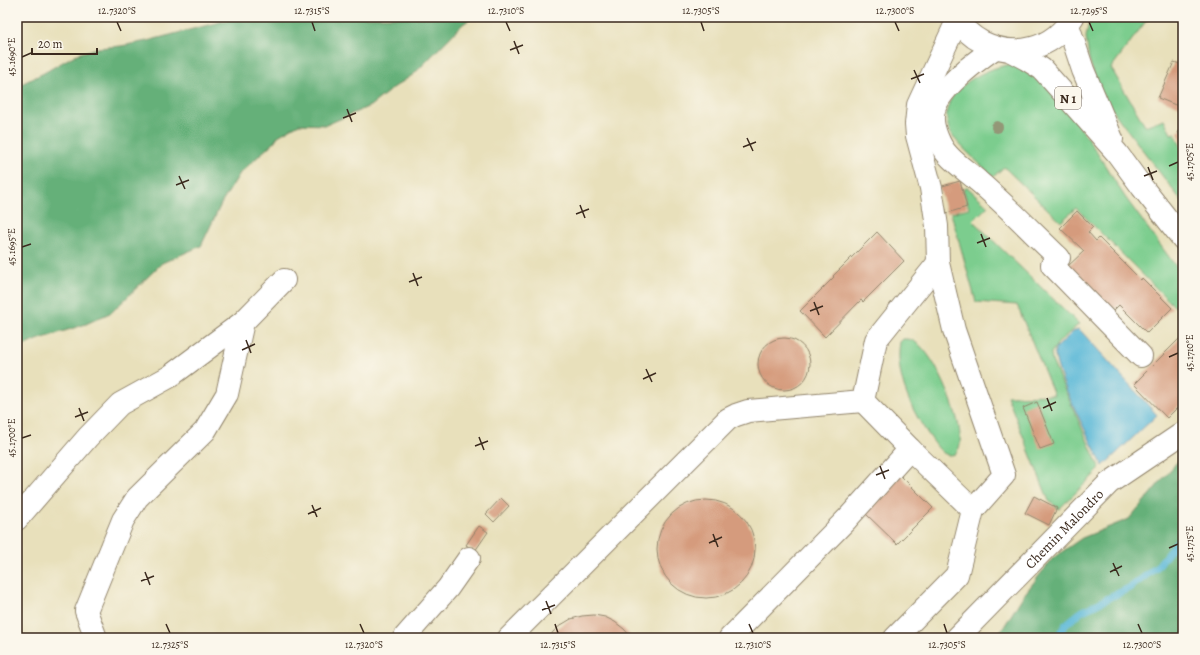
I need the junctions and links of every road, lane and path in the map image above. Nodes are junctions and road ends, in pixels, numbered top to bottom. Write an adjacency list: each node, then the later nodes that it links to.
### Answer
1 (956, 19): 3 (main road, N 1); 6 (main road)
2 (1070, 21): 3 (main road, N 1); 4 (main road, N 1)
3 (1003, 49): 4 (main road, N 1); 5 (main road)
4 (1118, 153): 7 (main road, N 1)
5 (950, 157): 6 (main road); 11 (main road)
6 (931, 188): 8 (main road)
7 (1183, 239)
8 (938, 263): 12 (main road); 15 (main road)
9 (284, 280): 10 (main road)
10 (243, 322): 16 (main road); 18 (main road)
11 (1141, 356)
12 (863, 401): 14 (main road); 20 (main road)
13 (1183, 433): 23 (main road, Chemin Malondro)
14 (910, 450): 15 (main road); 21 (main road)
15 (973, 510): 22 (main road)
16 (17, 519)
17 (469, 558): 19 (main road)
18 (96, 638)
19 (404, 638)
20 (509, 638)
21 (730, 638)
22 (895, 638)
23 (957, 638)

